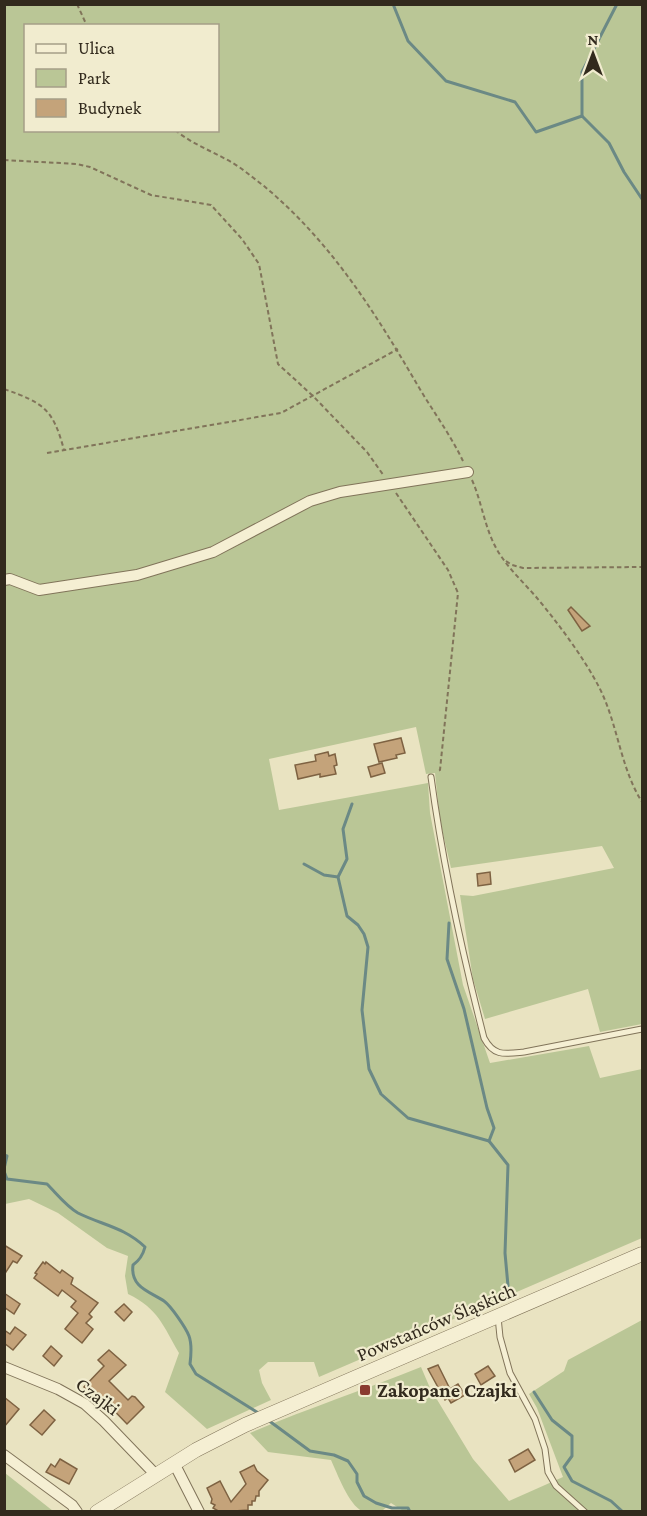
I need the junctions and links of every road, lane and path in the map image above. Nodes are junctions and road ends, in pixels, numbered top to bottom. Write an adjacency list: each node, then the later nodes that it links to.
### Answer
1 (77, 4): 2 (path)
2 (86, 24)
3 (177, 132): 5 (path)
4 (4, 160): 7 (path)
5 (398, 349): 7 (path); 10 (path)
6 (4, 389): 8 (path)
7 (313, 396): 8 (path); 11 (path)
8 (64, 450): 9 (path)
9 (47, 453)
10 (468, 472): 11 (street); 12 (path)
11 (390, 484): 14 (street); 15 (path)
12 (501, 557): 13 (path); 16 (path)
13 (642, 567)
14 (4, 580)
15 (431, 777): 17 (lane)
16 (642, 802)
17 (642, 1029)
18 (642, 1254): 19 (street, Powstańców Śląskich)
19 (498, 1317): 22 (street, Powstańców Śląskich); 27 (lane)
20 (4, 1367): 23 (street, Czajki)
21 (4, 1455): 24 (street)
22 (174, 1463): 23 (street, Powstańców Śląskich); 26 (street)
23 (155, 1474): 25 (street, Powstańców Śląskich)
24 (77, 1512)
25 (96, 1512)
26 (199, 1512)
27 (585, 1512)

